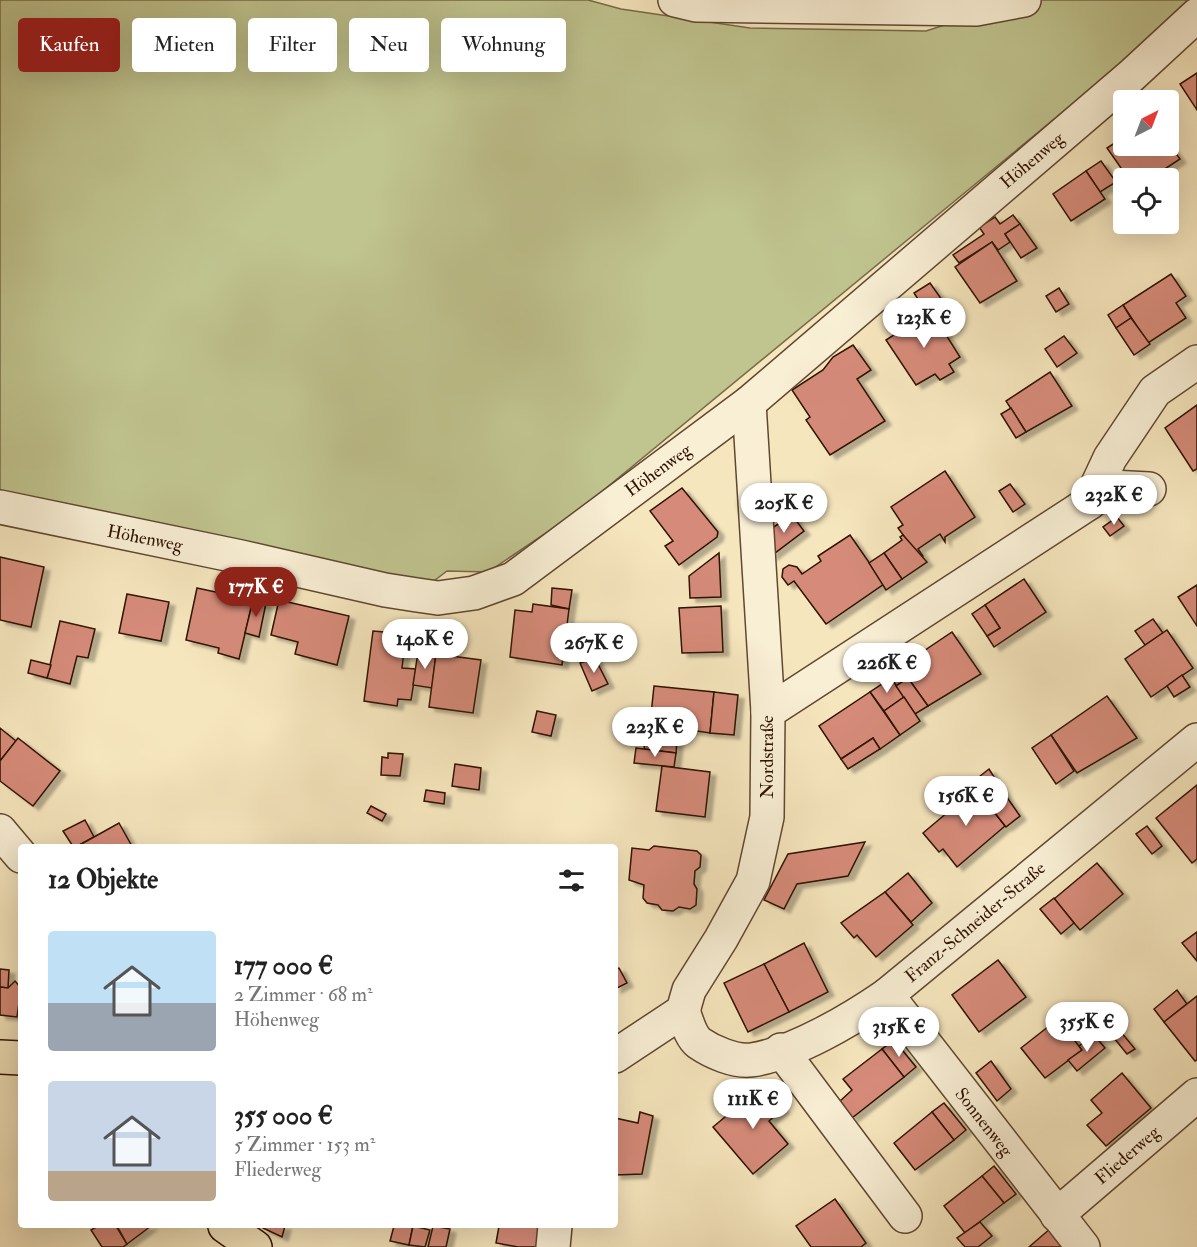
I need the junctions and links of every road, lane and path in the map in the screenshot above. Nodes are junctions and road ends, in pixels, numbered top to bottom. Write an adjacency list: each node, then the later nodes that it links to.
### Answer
1 (675, 0): 2 (street)
2 (1024, 0)
3 (1197, 15): 5 (street, Höhenweg)
4 (1197, 362): 7 (street)
5 (749, 403): 8 (street, Höhenweg); 9 (street, Nordstraße)
6 (1149, 489): 7 (street)
7 (1089, 503): 9 (street)
8 (0, 507)
9 (768, 712): 14 (street, Nordstraße)
10 (1197, 740): 13 (street, Franz-Schneider-Straße)
11 (0, 831): 12 (street)
12 (18, 852)
13 (887, 995): 15 (street, Franz-Schneider-Straße); 20 (street, Sonnenweg)
14 (683, 1011): 15 (street, Franz-Schneider-Straße); 16 (street)
15 (781, 1050): 21 (street)
16 (618, 1054)
17 (0, 1057): 18 (main road)
18 (18, 1058)
19 (1197, 1095): 20 (street, Fliederweg)
20 (1057, 1215): 26 (street, Sonnenweg)
21 (905, 1216)
22 (228, 1228): 24 (main road)
23 (555, 1228): 25 (street)
24 (255, 1247)
25 (553, 1247)
26 (1083, 1247)

